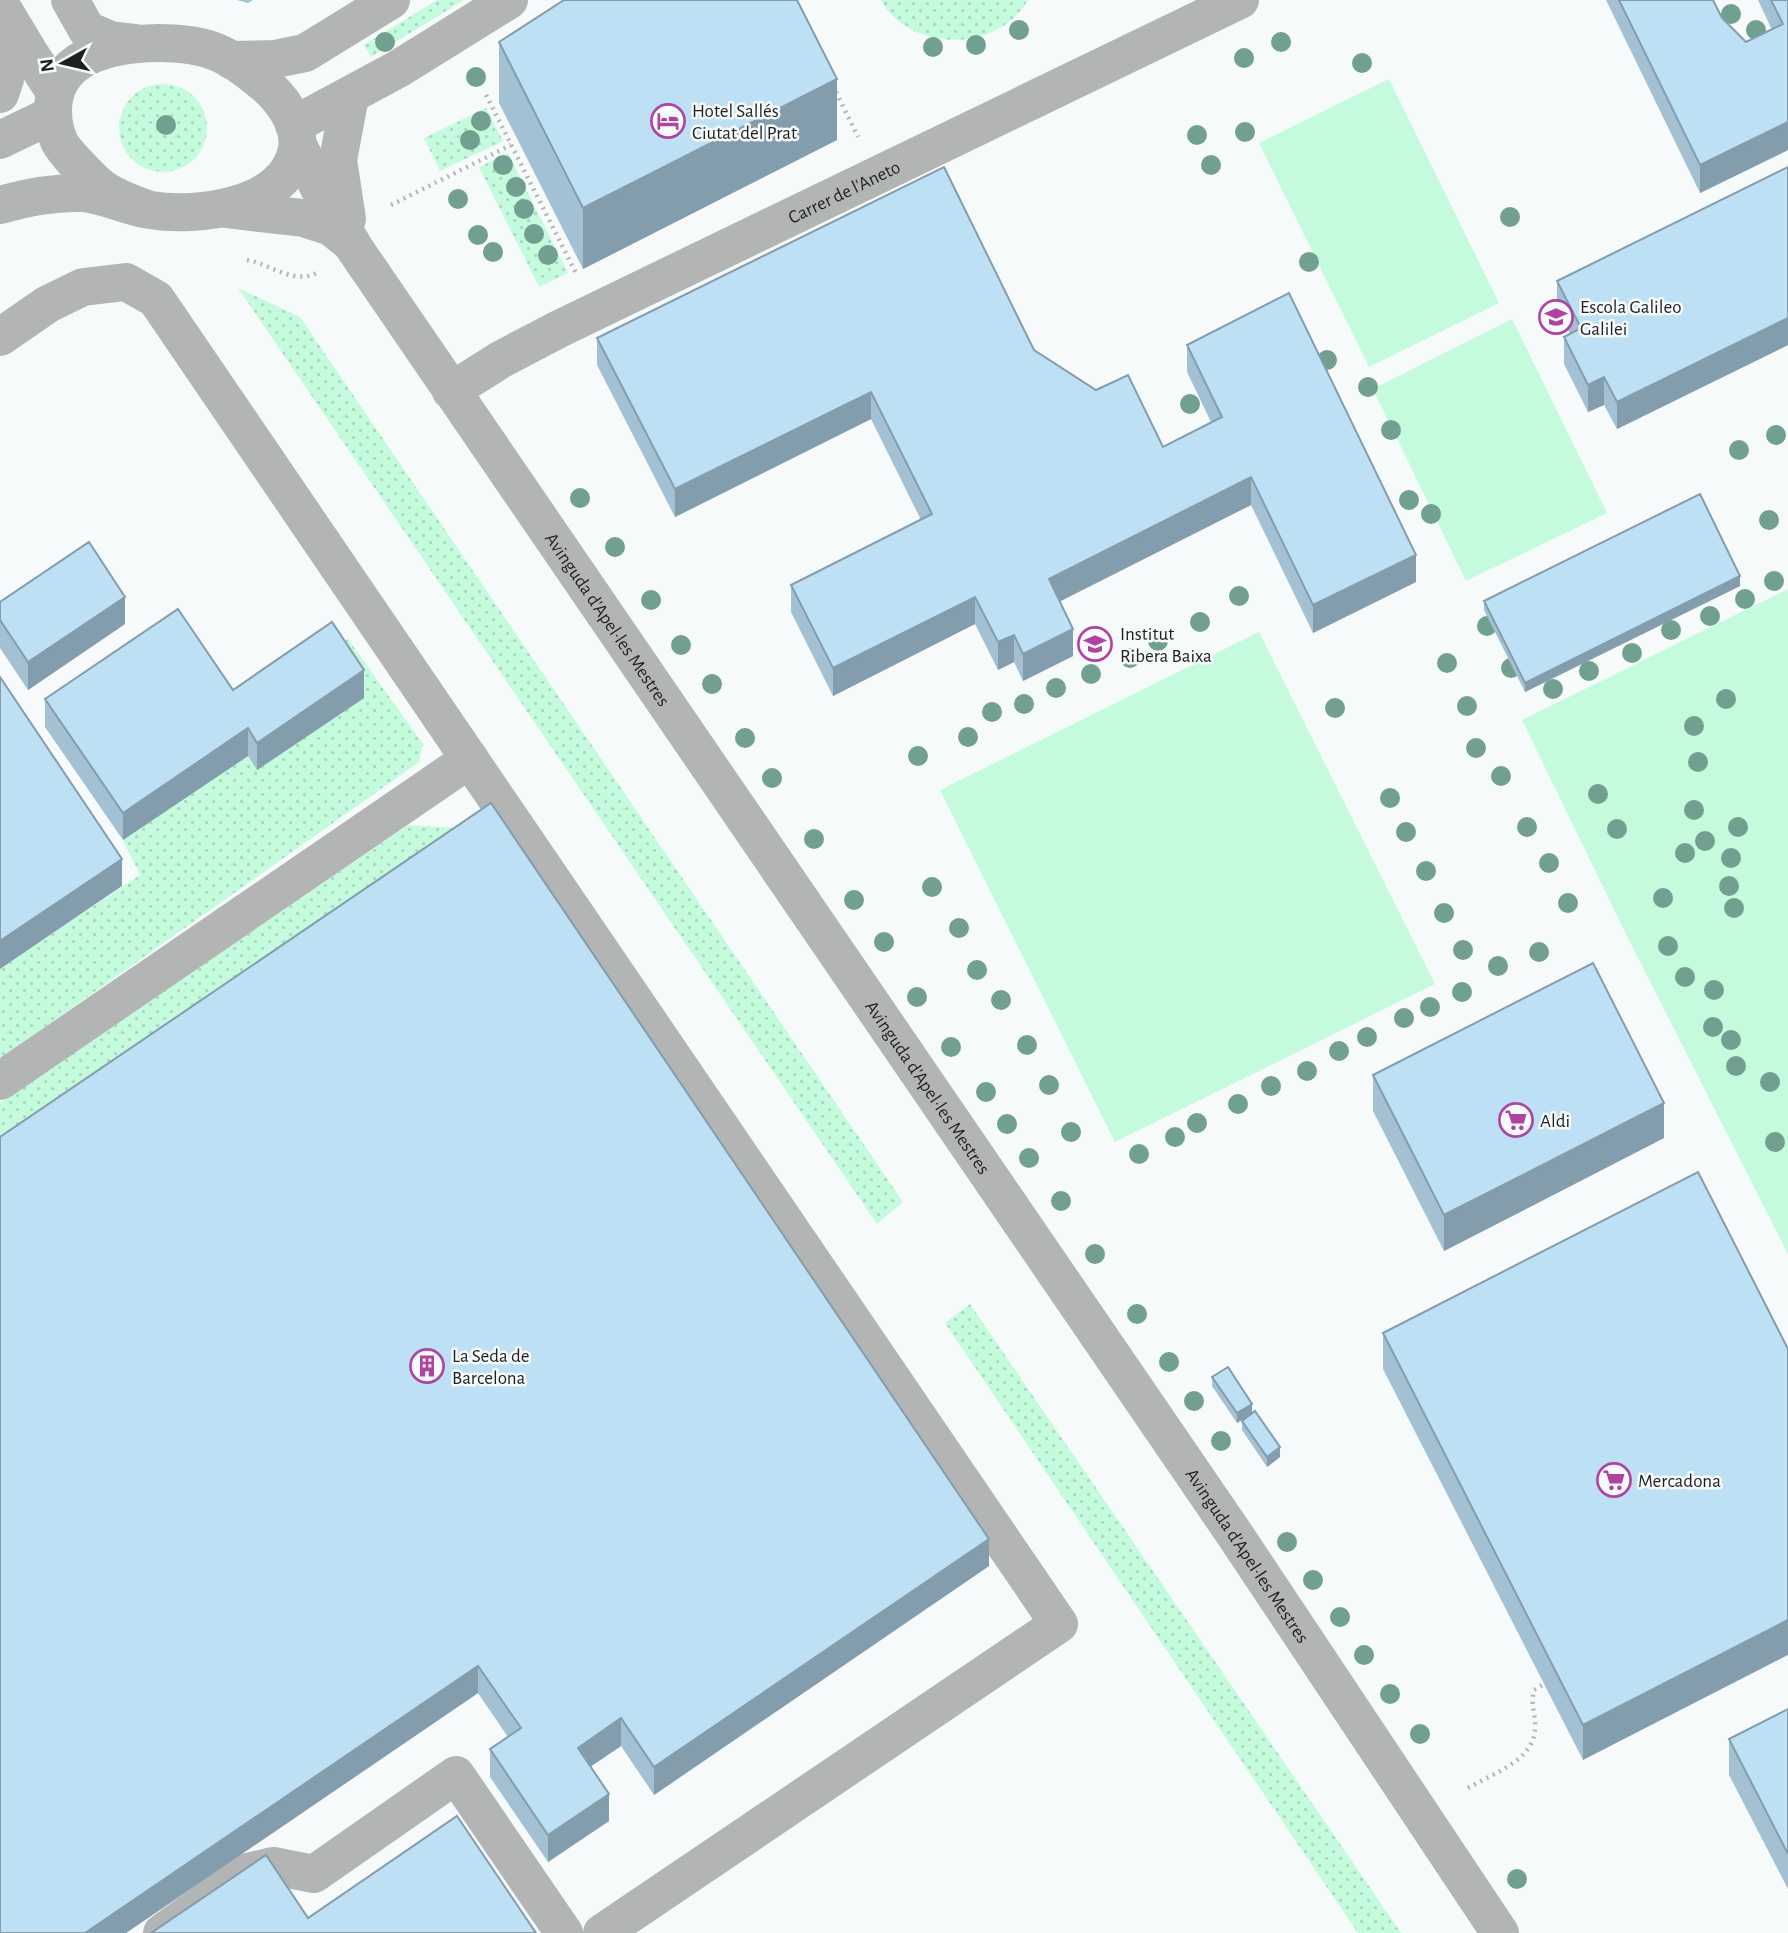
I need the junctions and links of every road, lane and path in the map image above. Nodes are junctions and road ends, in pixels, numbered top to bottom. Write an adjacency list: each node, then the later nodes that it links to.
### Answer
1 (70, 0): 7 (street)
2 (391, 0): 5 (street)
3 (509, 0): 12 (street)
4 (1240, 0): 25 (street, Carrer de l'Aneto)
5 (350, 11): 8 (street)
6 (4, 12): 10 (street); 13 (street)
7 (142, 43): 8 (street); 13 (street)
8 (231, 60): 14 (street)
9 (832, 84): 16 (path)
10 (0, 93)
11 (486, 94): 17 (path)
12 (350, 96): 14 (street); 22 (street)
13 (54, 104): 15 (street); 21 (street)
14 (296, 135): 20 (street); 22 (street, Avinguda d'Apel·les Mestres)
15 (0, 140)
16 (862, 144)
17 (511, 145): 19 (path); 23 (path)
18 (0, 205): 21 (street)
19 (391, 205)
20 (224, 209): 21 (street); 22 (street, Avinguda d'Apel·les Mestres)
21 (150, 210)
22 (352, 243): 25 (street, Avinguda d'Apel·les Mestres)
23 (579, 280)
24 (0, 337): 26 (street)
25 (451, 391): 33 (street, Avinguda d'Apel·les Mestres)
26 (470, 759): 27 (street); 32 (street)
27 (0, 1081)
28 (1544, 1684): 29 (path)
29 (1468, 1788)
30 (162, 1933): 31 (street)
31 (564, 1933)
32 (602, 1933)
33 (1500, 1933)

